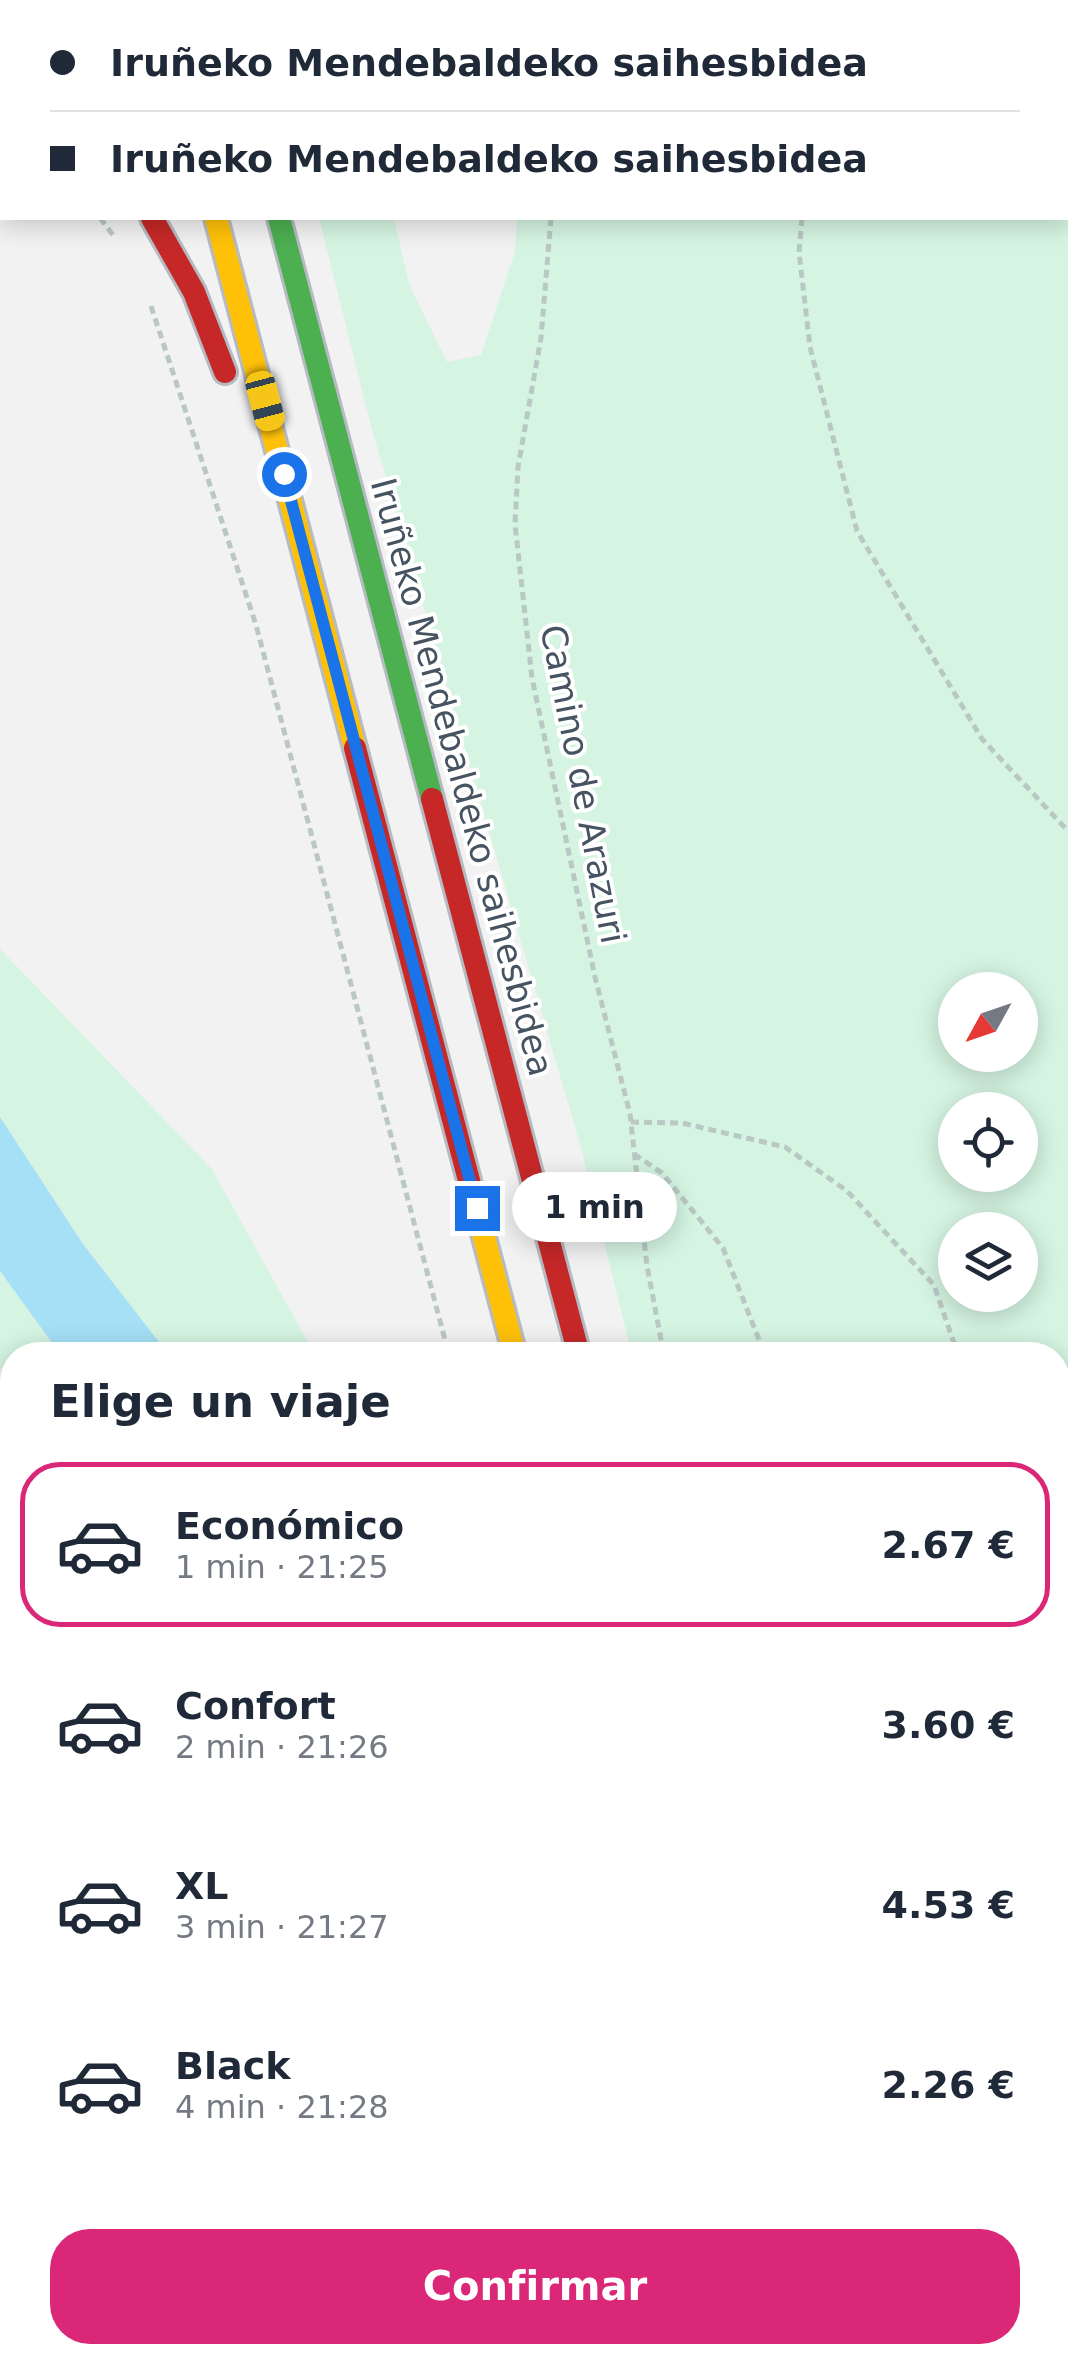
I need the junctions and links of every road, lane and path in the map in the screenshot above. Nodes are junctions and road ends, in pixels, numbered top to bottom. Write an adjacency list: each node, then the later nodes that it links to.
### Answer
1 (101, 220): 7 (path)
2 (153, 220): 9 (highway)
3 (217, 220): 12 (highway)
4 (279, 220): 17 (highway, Iruñeko Mendebaldeko saihesbidea)
5 (550, 220): 13 (path, Camino de Arazuri)
6 (802, 220): 11 (path)
7 (121, 247)
8 (148, 294): 15 (path)
9 (229, 385)
10 (260, 480): 12 (highway)
11 (1068, 831)
12 (392, 877): 16 (highway)
13 (630, 1122): 14 (path, Camino de Arazuri); 20 (path)
14 (634, 1154): 18 (path, Camino de Arazuri); 19 (path)
15 (446, 1342)
16 (512, 1342)
17 (576, 1342)
18 (661, 1342)
19 (760, 1342)
20 (953, 1342)

